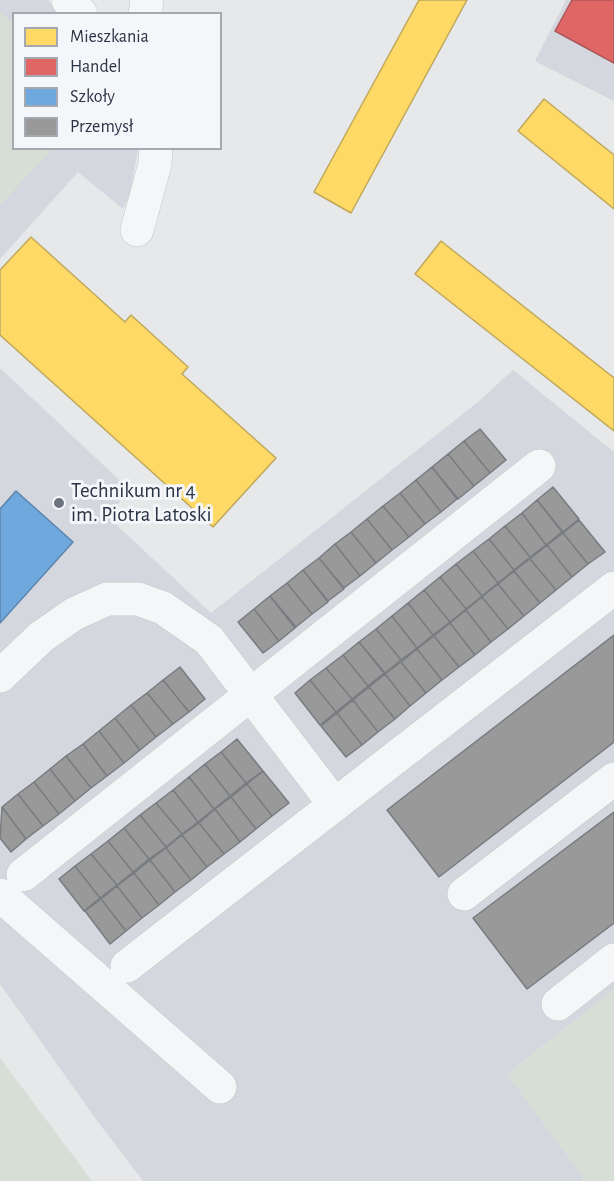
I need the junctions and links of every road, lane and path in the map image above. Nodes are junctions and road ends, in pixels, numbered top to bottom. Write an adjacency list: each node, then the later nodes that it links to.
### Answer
1 (68, 0): 2 (lane)
2 (79, 12)
3 (156, 150): 4 (lane)
4 (137, 230)
5 (539, 466): 8 (lane)
6 (614, 588): 10 (lane)
7 (0, 676): 8 (lane)
8 (251, 694): 10 (lane); 11 (lane)
9 (614, 779): 12 (lane)
10 (335, 805): 14 (lane)
11 (12, 885): 16 (lane)
12 (464, 894)
13 (614, 960): 15 (lane)
14 (127, 966)
15 (558, 1004)
16 (220, 1087)

